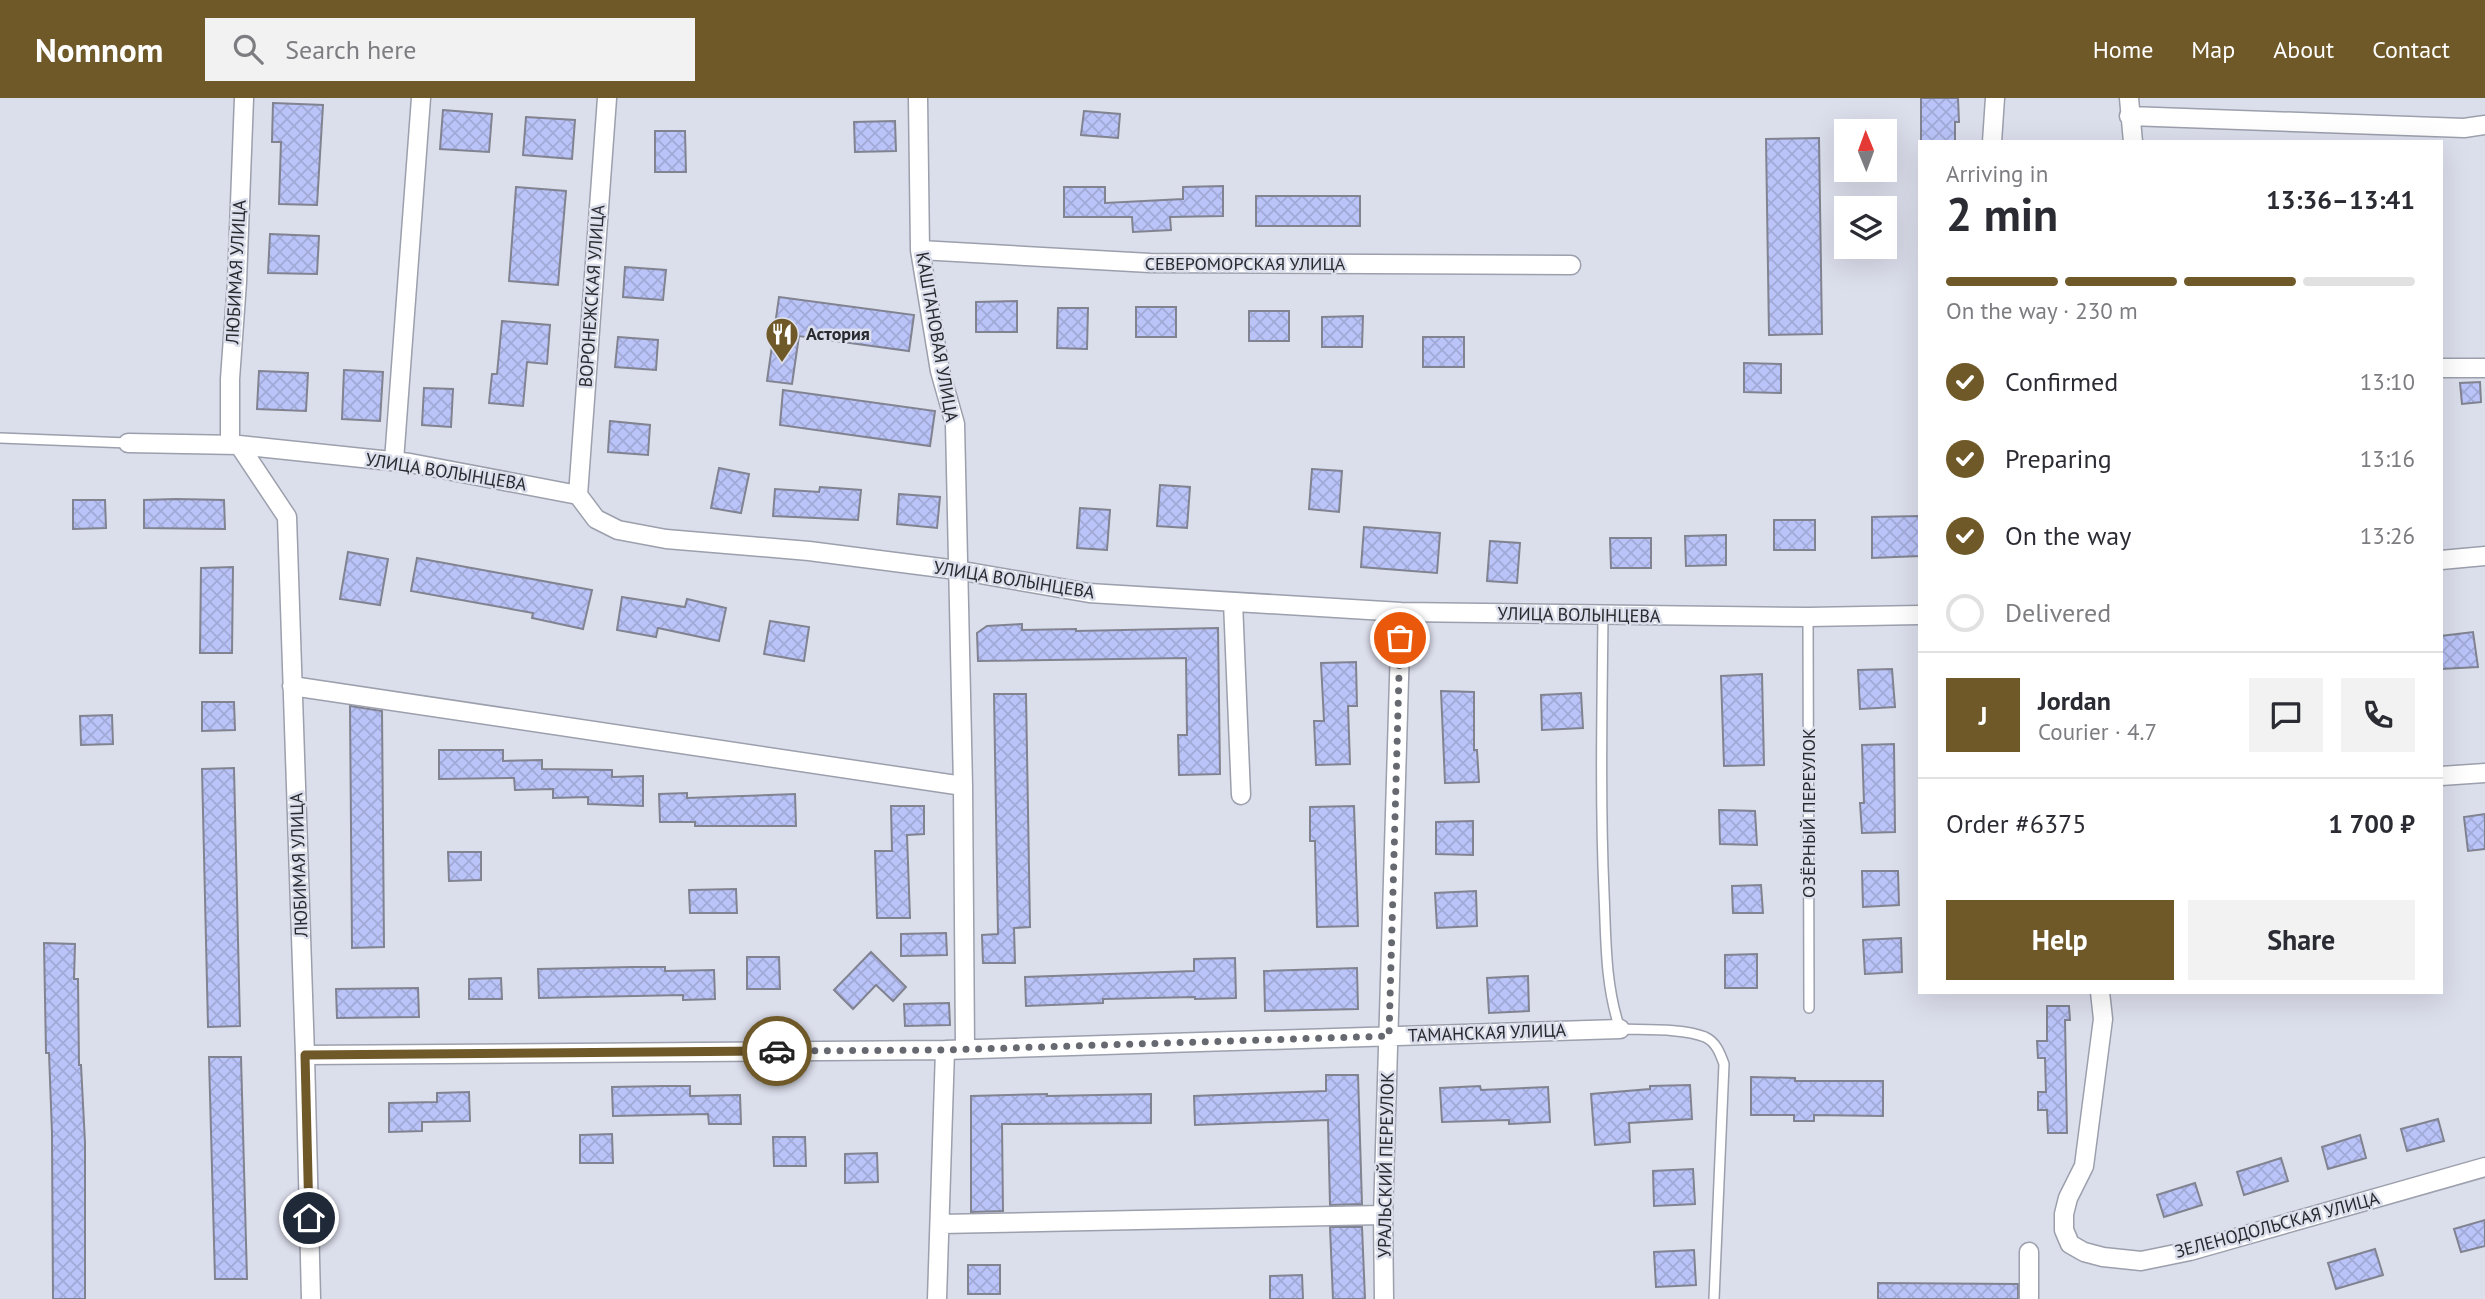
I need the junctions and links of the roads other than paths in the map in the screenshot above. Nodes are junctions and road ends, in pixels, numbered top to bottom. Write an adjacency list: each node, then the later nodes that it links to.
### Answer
1 (244, 98): 16 (street, ЛЮБИМАЯ УЛИЦА)
2 (421, 98): 17 (street)
3 (607, 98): 18 (street, ВОРОНЕЖСКАЯ УЛИЦА)
4 (918, 98): 10 (street, КАШТАНОВАЯ УЛИЦА)
5 (1995, 98): 8 (street)
6 (2129, 107): 7 (street); 9 (street)
7 (2485, 125)
8 (1992, 140)
9 (2133, 140)
10 (920, 250): 11 (street, СЕВЕРОМОРСКАЯ УЛИЦА); 21 (street, КАШТАНОВАЯ УЛИЦА)
11 (1571, 265)
12 (2443, 368): 13 (street)
13 (2485, 368)
14 (0, 438): 15 (lane)
15 (128, 443): 16 (street, УЛИЦА ВОЛЫНЦЕВА)
16 (235, 445): 17 (street, УЛИЦА ВОЛЫНЦЕВА); 27 (street, ЛЮБИМАЯ УЛИЦА)
17 (394, 461): 18 (street, УЛИЦА ВОЛЫНЦЕВА)
18 (578, 495): 21 (street, УЛИЦА ВОЛЫНЦЕВА)
19 (2485, 556): 20 (street)
20 (2443, 560)
21 (957, 570): 22 (street, УЛИЦА ВОЛЫНЦЕВА); 30 (street, КАШТАНОВАЯ УЛИЦА)
22 (1233, 602): 23 (street, УЛИЦА ВОЛЫНЦЕВА); 31 (street)
23 (1401, 612): 25 (street, УЛИЦА ВОЛЫНЦЕВА); 35 (street, УРАЛЬСКИЙ ПЕРЕУЛОК)
24 (1918, 615): 26 (street, УЛИЦА ВОЛЫНЦЕВА)
25 (1604, 616): 26 (street, УЛИЦА ВОЛЫНЦЕВА); 34 (lane)
26 (1808, 617): 33 (lane, ОЗЁРНЫЙ ПЕРЕУЛОК)
27 (292, 686): 30 (street); 38 (street, ЛЮБИМАЯ УЛИЦА)
28 (2485, 773): 29 (street)
29 (2443, 776)
30 (963, 786): 36 (street, КАШТАНОВАЯ УЛИЦА)
31 (1241, 795)
32 (2101, 994): 39 (street, ЗЕЛЕНОДОЛЬСКАЯ УЛИЦА)
33 (1810, 1008)
34 (1620, 1029): 35 (street, ТАМАНСКАЯ УЛИЦА); 46 (lane)
35 (1389, 1036): 36 (street, ТАМАНСКАЯ УЛИЦА); 40 (street, УРАЛЬСКИЙ ПЕРЕУЛОК)
36 (965, 1049): 37 (street, ТАМАНСКАЯ УЛИЦА)
37 (945, 1050): 38 (street, ТАМАНСКАЯ УЛИЦА); 41 (street)
38 (305, 1055): 43 (street, ЛЮБИМАЯ УЛИЦА)
39 (2485, 1167)
40 (1383, 1214): 41 (street); 45 (street, УРАЛЬСКИЙ ПЕРЕУЛОК)
41 (941, 1224): 44 (street)
42 (2029, 1252): 47 (street)
43 (311, 1299)
44 (937, 1299)
45 (1384, 1299)
46 (1714, 1299)
47 (2029, 1299)

